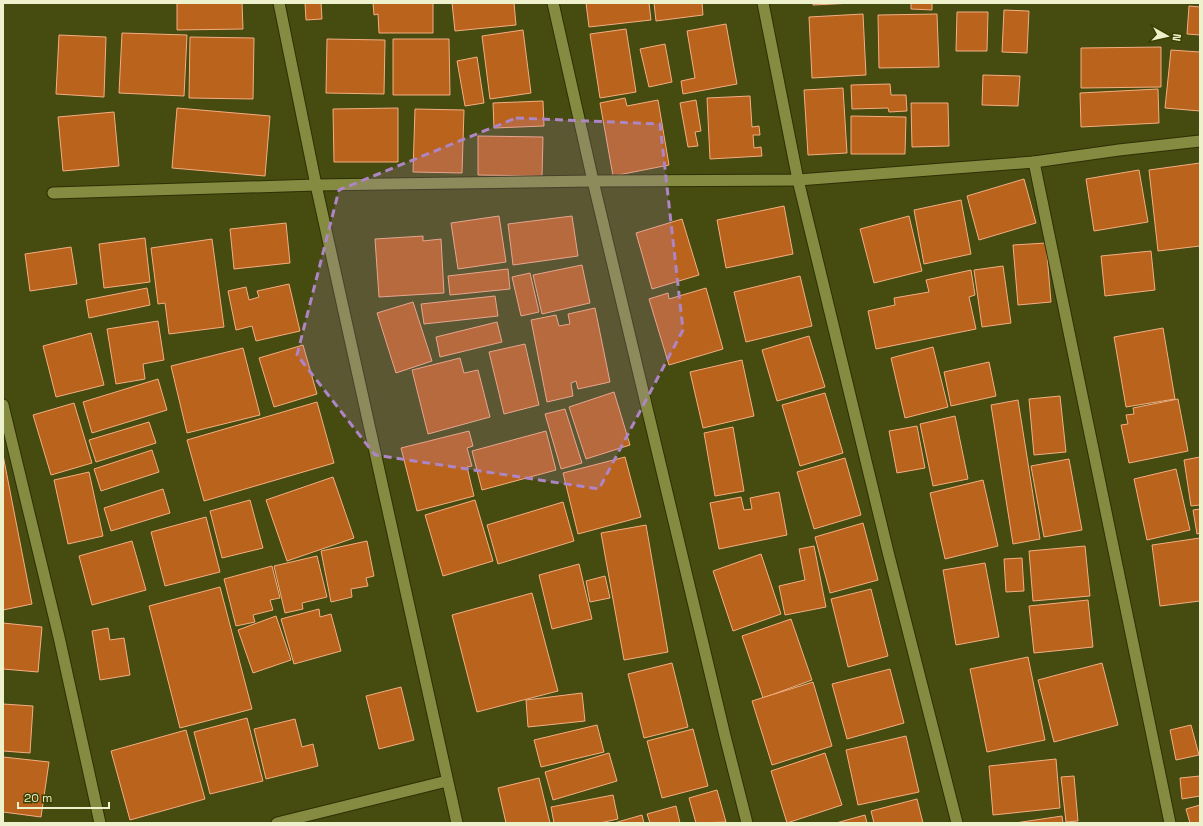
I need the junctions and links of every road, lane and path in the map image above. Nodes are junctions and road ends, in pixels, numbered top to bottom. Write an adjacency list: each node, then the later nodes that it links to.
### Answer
1 (279, 3): 8 (street)
2 (553, 3): 7 (street)
3 (763, 3): 6 (street)
4 (1200, 141): 5 (street)
5 (1034, 162): 6 (street); 17 (street)
6 (798, 180): 7 (street); 16 (street)
7 (593, 181): 8 (street); 15 (street)
8 (316, 185): 9 (street); 11 (street)
9 (53, 193)
10 (3, 405): 12 (street)
11 (447, 781): 13 (street); 14 (street)
12 (100, 823)
13 (277, 823)
14 (457, 823)
15 (747, 823)
16 (957, 823)
17 (1170, 823)

